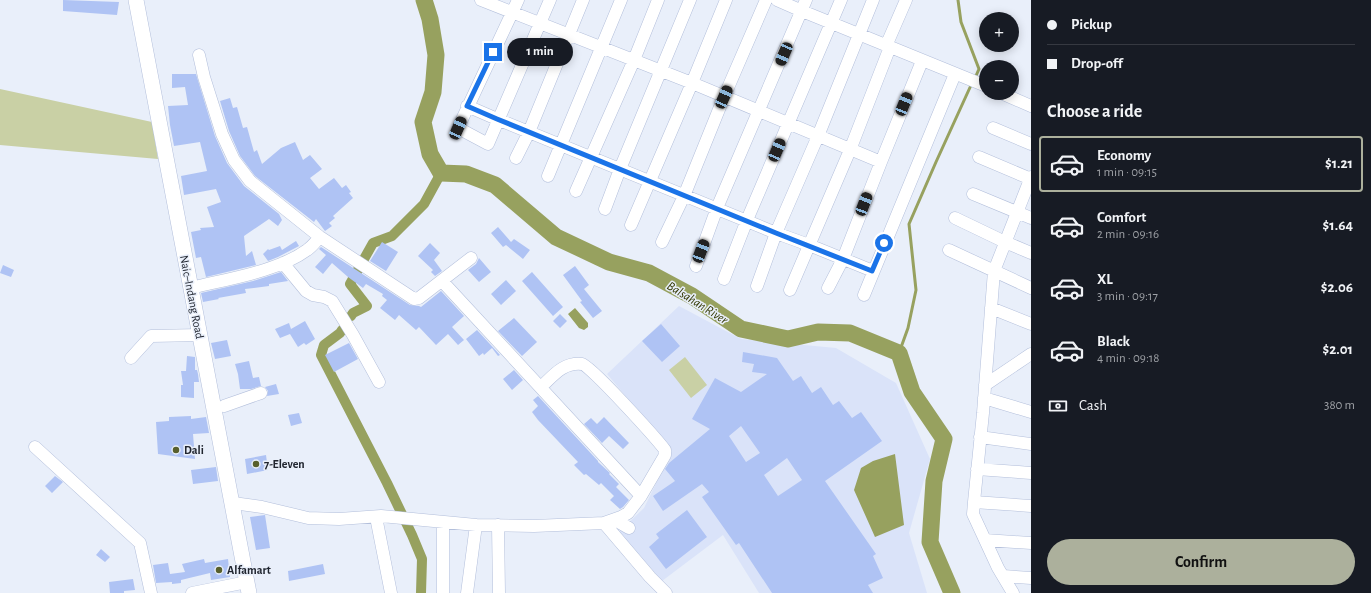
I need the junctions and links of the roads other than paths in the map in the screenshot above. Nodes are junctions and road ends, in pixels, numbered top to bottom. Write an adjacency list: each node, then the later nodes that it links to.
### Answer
1 (136, 0): 78 (main road, Naic–Indang Road)
2 (481, 0): 16 (street)
3 (518, 0): 16 (street)
4 (550, 0): 18 (street)
5 (583, 0): 20 (street)
6 (621, 0): 23 (street)
7 (658, 0): 25 (street)
8 (690, 0): 27 (street)
9 (726, 0): 29 (street)
10 (766, 0): 31 (street)
11 (777, 0): 17 (street)
12 (806, 0): 17 (street)
13 (841, 0): 19 (street)
14 (873, 0): 21 (street)
15 (906, 0): 22 (street)
16 (513, 12): 18 (street); 33 (street)
17 (802, 12): 19 (street); 35 (street)
18 (541, 23): 20 (street); 36 (street)
19 (831, 23): 21 (street); 37 (street)
20 (569, 35): 23 (street); 39 (street)
21 (859, 35): 22 (street); 40 (street)
22 (888, 46): 26 (street); 43 (street)
23 (601, 48): 25 (street); 42 (street)
24 (199, 56): 63 (street)
25 (634, 60): 27 (street); 46 (street)
26 (922, 61): 28 (street); 47 (street)
27 (661, 71): 29 (street); 48 (street)
28 (956, 74): 30 (street); 73 (street)
29 (692, 83): 31 (street); 51 (street)
30 (979, 83)
31 (724, 97): 35 (street); 54 (street)
32 (1017, 100): 34 (street)
33 (467, 106): 36 (street); 36 (street)
34 (1031, 106)
35 (759, 111): 37 (street); 55 (street)
36 (497, 119): 39 (street)
37 (788, 123): 40 (street); 60 (street)
38 (993, 128): 41 (street)
39 (529, 132): 42 (street); 45 (street)
40 (818, 136): 43 (street); 62 (street)
41 (1031, 144)
42 (562, 145): 46 (street); 49 (street)
43 (850, 150): 47 (street); 66 (street)
44 (979, 157): 50 (street)
45 (516, 158)
46 (592, 158): 48 (street); 52 (street)
47 (881, 162): 70 (street)
48 (620, 169): 51 (street); 56 (street)
49 (548, 176)
50 (1031, 178): 57 (street)
51 (650, 181): 54 (street); 61 (street)
52 (576, 191)
53 (973, 194): 57 (street)
54 (684, 196): 55 (street); 64 (street)
55 (717, 208): 60 (street); 72 (street)
56 (605, 209)
57 (1017, 212): 59 (street); 65 (street)
58 (955, 218): 65 (street)
59 (1031, 218)
60 (747, 220): 62 (street); 75 (street)
61 (631, 224)
62 (776, 233): 66 (street); 77 (street)
63 (320, 237): 71 (street); 76 (street)
64 (662, 242)
65 (1005, 242): 68 (street); 74 (street)
66 (809, 245): 70 (street); 81 (street)
67 (949, 250): 74 (street)
68 (1031, 253)
69 (472, 258): 76 (street)
70 (843, 259): 73 (street); 79 (street)
71 (283, 263): 78 (street); 88 (street)
72 (696, 266)
73 (872, 271): 82 (street)
74 (994, 271): 80 (street); 83 (street)
75 (724, 279)
76 (442, 281): 90 (street)
77 (757, 286)
78 (191, 288): 85 (main road, Naic–Indang Road)
79 (828, 288)
80 (1031, 288)
81 (790, 290)
82 (864, 294)
83 (991, 308): 84 (street); 89 (street)
84 (1031, 324)
85 (200, 335): 87 (street); 93 (main road, Naic–Indang Road)
86 (1031, 354): 89 (street)
87 (131, 358)
88 (379, 382)
89 (985, 385): 92 (street)
90 (541, 388): 100 (street); 100 (street)
91 (261, 393): 93 (street)
92 (984, 398): 94 (street); 95 (street)
93 (220, 407): 102 (main road, Naic–Indang Road)
94 (1031, 412)
95 (980, 437): 96 (street); 98 (street)
96 (1031, 444)
97 (35, 447): 115 (street)
98 (977, 469): 99 (street); 101 (street)
99 (1031, 473)
100 (641, 496): 105 (street)
101 (974, 502): 103 (street); 110 (street)
102 (233, 503): 104 (street); 114 (main road, Naic–Indang Road)
103 (1031, 506)
104 (379, 517): 106 (street); 117 (street)
105 (610, 521): 108 (street); 109 (street); 121 (street)
106 (443, 522): 107 (street); 118 (street)
107 (476, 525): 108 (street); 119 (street)
108 (498, 525): 120 (street)
109 (629, 528)
110 (985, 540): 111 (street); 112 (street)
111 (1031, 544)
112 (1003, 576): 113 (street); 122 (street)
113 (1031, 578)
114 (248, 588): 116 (street)
115 (151, 593)
116 (192, 593)
117 (391, 593)
118 (443, 593)
119 (467, 593)
120 (499, 593)
121 (666, 593)
122 (1013, 593)

